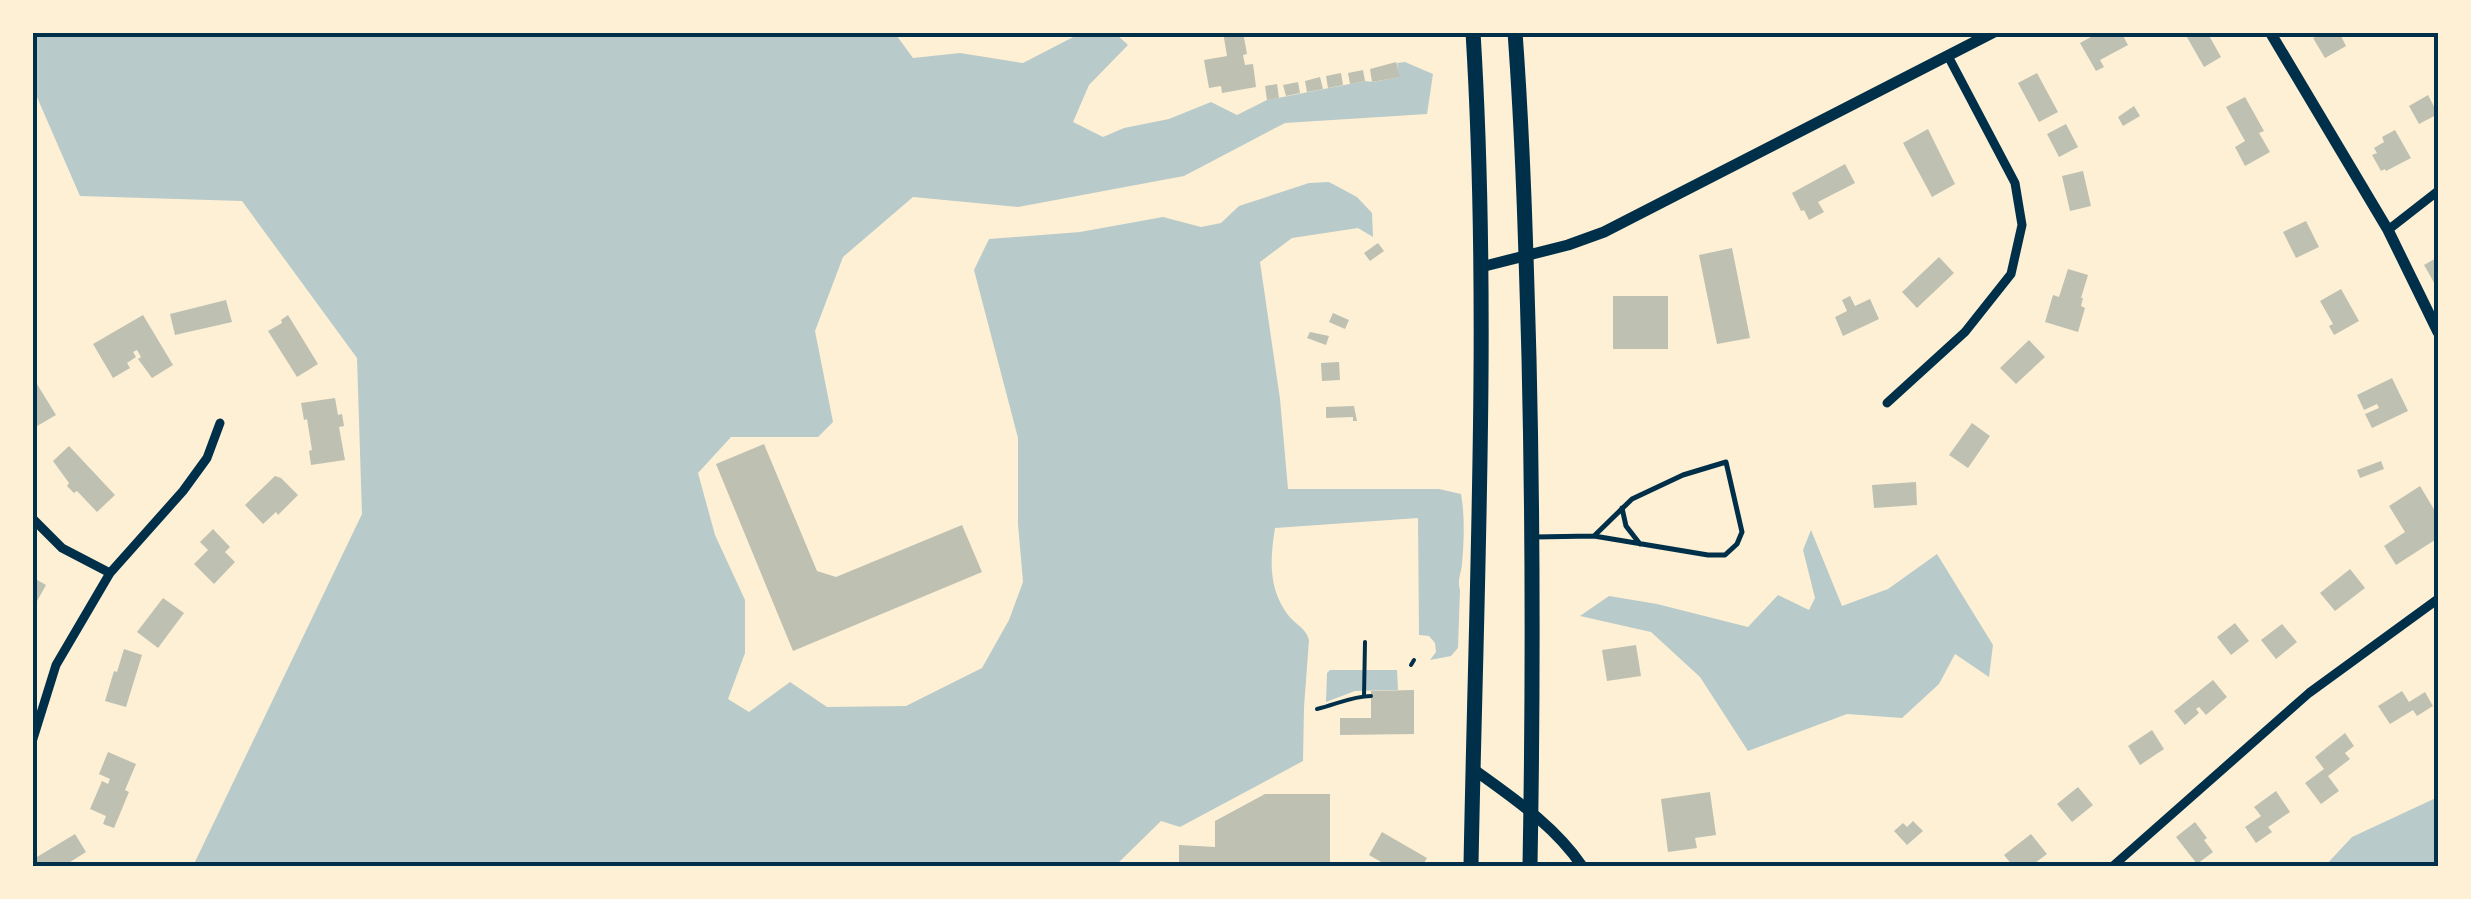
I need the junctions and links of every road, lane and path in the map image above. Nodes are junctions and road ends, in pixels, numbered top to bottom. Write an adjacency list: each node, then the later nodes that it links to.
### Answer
1 (1473, 32): 9 (highway)
2 (1516, 32): 8 (highway)
3 (1994, 32): 5 (street)
4 (2270, 32): 7 (street)
5 (1948, 56): 8 (street); 11 (street)
6 (2438, 191): 7 (street)
7 (2388, 230): 10 (street)
8 (1526, 256): 9 (street); 16 (highway)
9 (1481, 266): 23 (highway)
10 (2438, 332)
11 (1887, 403)
12 (220, 423): 18 (street)
13 (1622, 508): 15 (lane); 17 (lane); 17 (lane)
14 (32, 518): 18 (street)
15 (1594, 536): 16 (lane); 17 (lane)
16 (1532, 537): 24 (highway)
17 (1640, 544)
18 (110, 573): 22 (street)
19 (2438, 599): 28 (street)
20 (1365, 642): 21 (path)
21 (1316, 708)
22 (32, 742)
23 (1473, 769): 24 (street); 25 (highway)
24 (1531, 811): 26 (highway); 27 (street)
25 (1471, 866)
26 (1530, 866)
27 (1582, 866)
28 (2113, 866)

